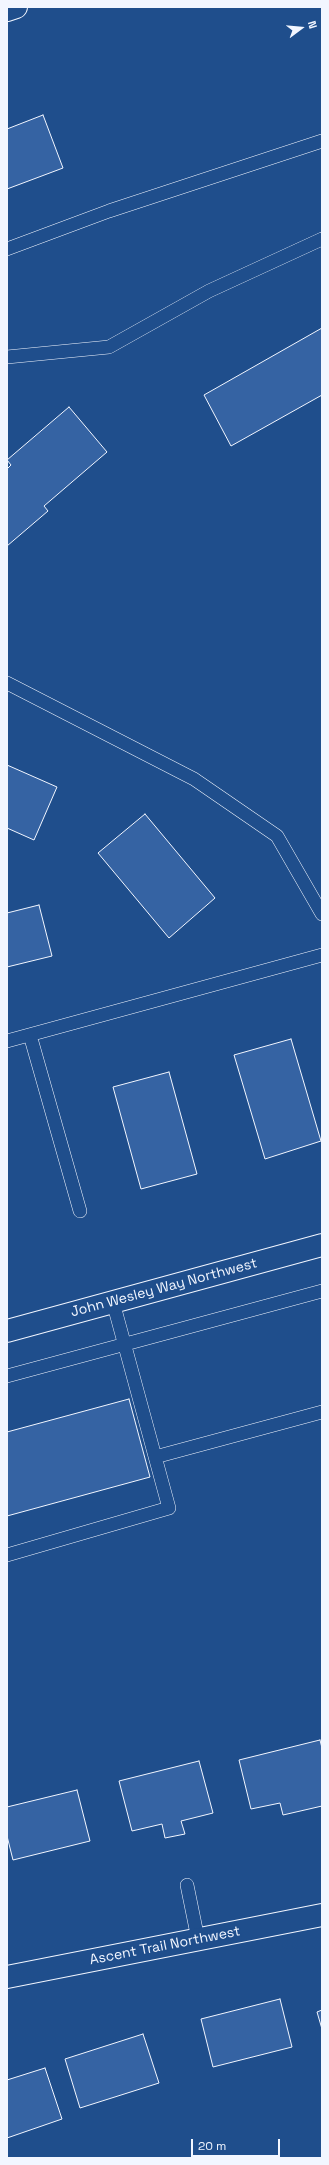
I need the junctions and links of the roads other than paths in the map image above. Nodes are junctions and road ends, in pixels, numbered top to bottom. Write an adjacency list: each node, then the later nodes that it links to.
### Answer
1 (16, 7): 2 (street)
2 (7, 10)
3 (322, 141): 5 (lane)
4 (322, 239): 6 (lane)
5 (7, 249)
6 (7, 356)
7 (7, 683): 8 (lane)
8 (322, 914)
9 (322, 954): 10 (lane)
10 (30, 1035): 11 (lane); 12 (lane)
11 (7, 1041)
12 (80, 1211)
13 (322, 1245): 15 (street, John Wesley Way Northwest)
14 (322, 1291): 17 (lane)
15 (112, 1302): 16 (street, John Wesley Way Northwest); 17 (lane)
16 (7, 1331)
17 (125, 1345): 18 (lane); 20 (lane)
18 (7, 1376)
19 (322, 1412): 20 (lane)
20 (155, 1457): 21 (lane)
21 (7, 1555)
22 (187, 1886): 24 (lane)
23 (322, 1915): 24 (street, Ascent Trail Northwest)
24 (198, 1939): 25 (street, Ascent Trail Northwest)
25 (7, 1977)

